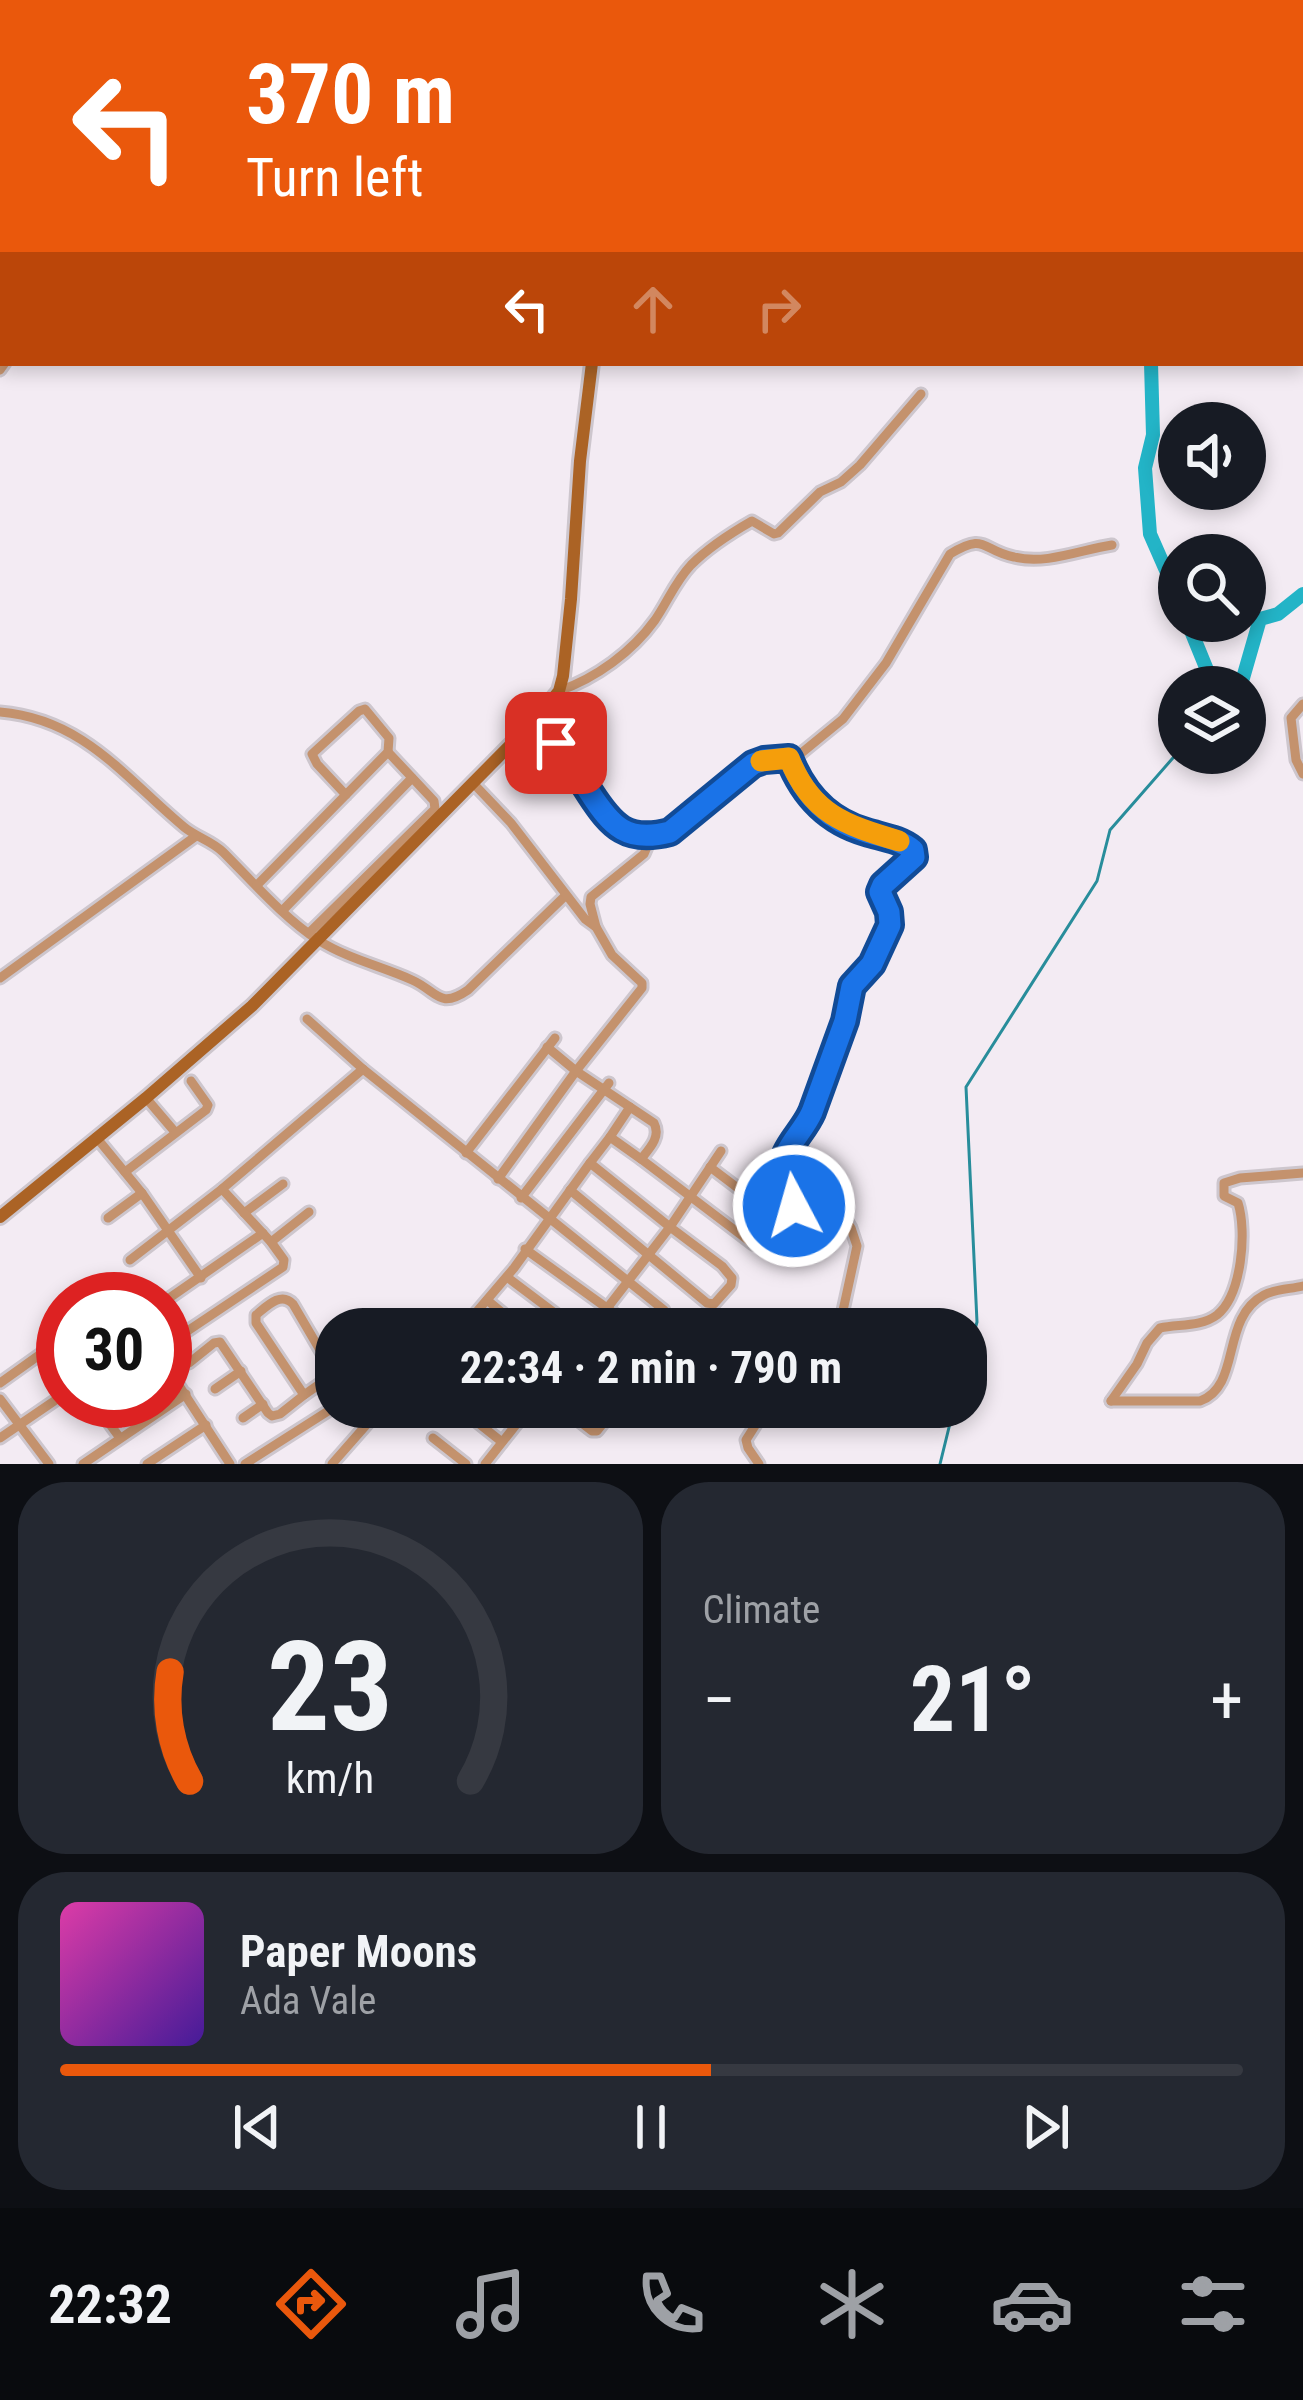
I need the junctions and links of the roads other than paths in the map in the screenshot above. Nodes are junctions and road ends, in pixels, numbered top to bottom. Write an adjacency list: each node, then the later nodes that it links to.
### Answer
1 (592, 366): 4 (street)
2 (921, 394): 4 (street)
3 (1112, 545): 9 (street)
4 (559, 692): 7 (street)
5 (1303, 704): 10 (street)
6 (0, 712): 14 (street)
7 (537, 718): 12 (street); 15 (street)
8 (388, 752): 11 (street); 13 (street); 13 (street)
9 (789, 758): 15 (street); 32 (street)
10 (1303, 774)
11 (412, 778): 18 (street); 20 (street)
12 (472, 782): 17 (street); 20 (street)
13 (346, 795): 16 (street)
14 (196, 836): 16 (street); 21 (street)
15 (644, 837): 19 (street)
16 (257, 885): 18 (street)
17 (566, 896): 19 (street); 20 (street)
18 (283, 910): 20 (street)
19 (596, 927): 24 (street)
20 (314, 936): 27 (street)
21 (0, 978)
22 (307, 1019): 23 (street)
23 (363, 1070): 34 (street); 42 (street)
24 (576, 1071): 26 (street); 34 (street); 40 (street)
25 (191, 1081): 29 (street)
26 (606, 1086): 28 (street); 45 (street)
27 (146, 1098): 29 (street); 30 (street)
28 (630, 1107): 31 (street); 35 (street)
29 (175, 1132): 38 (street)
30 (96, 1137): 38 (street); 50 (street)
31 (610, 1137): 35 (street); 36 (street)
32 (797, 1140): 46 (street); 70 (street)
33 (721, 1151): 37 (street)
34 (466, 1153): 40 (street)
35 (640, 1159): 46 (street)
36 (590, 1163): 43 (street); 53 (street)
37 (710, 1167): 46 (street); 47 (street)
38 (125, 1172): 44 (street)
39 (1303, 1173): 63 (street)
40 (498, 1178): 45 (street)
41 (283, 1184): 49 (street)
42 (222, 1190): 49 (street); 54 (street)
43 (570, 1190): 51 (street); 57 (street)
44 (142, 1193): 52 (street); 54 (street)
45 (521, 1198): 51 (street)
46 (690, 1198): 53 (street)
47 (768, 1211)
48 (309, 1212): 55 (street)
49 (244, 1213): 55 (street)
50 (0, 1217)
51 (548, 1218): 56 (street); 61 (street)
52 (108, 1219)
53 (670, 1227): 57 (street); 57 (street)
54 (169, 1231): 58 (street); 60 (street)
55 (267, 1237): 60 (street); 71 (street)
56 (525, 1249): 59 (street); 68 (street)
57 (649, 1255): 61 (street)
58 (130, 1260)
59 (507, 1276): 64 (street); 67 (street)
60 (201, 1278): 62 (street)
61 (628, 1282): 68 (street); 69 (street)
62 (192, 1284)
63 (1303, 1286)
64 (487, 1300): 65 (street); 66 (street)
65 (480, 1308)
66 (497, 1308)
67 (549, 1308)
68 (607, 1308)
69 (661, 1308)
70 (844, 1308)
71 (192, 1328)
72 (315, 1343): 79 (street)
73 (36, 1357): 76 (street)
74 (192, 1361): 75 (street)
75 (241, 1371): 78 (street); 82 (street)
76 (0, 1383)
77 (315, 1388): 79 (street)
78 (215, 1389)
79 (304, 1395): 82 (street)
80 (0, 1399): 86 (street)
81 (192, 1403): 87 (street)
82 (263, 1404): 84 (street)
83 (36, 1414): 86 (street)
84 (242, 1418)
85 (315, 1419): 98 (street)
86 (20, 1425): 94 (street); 100 (street)
87 (206, 1425): 99 (street); 102 (street)
88 (113, 1428): 95 (street)
89 (136, 1428): 95 (street)
90 (363, 1428): 106 (street)
91 (484, 1428): 97 (street)
92 (513, 1428): 97 (street)
93 (754, 1428): 109 (street)
94 (0, 1438)
95 (120, 1438): 101 (street)
96 (433, 1438): 107 (street)
97 (502, 1442): 108 (street)
98 (265, 1451): 104 (street); 105 (street)
99 (228, 1460): 103 (street)
100 (49, 1464)
101 (83, 1464)
102 (147, 1464)
103 (215, 1464)
104 (245, 1464)
105 (274, 1464)
106 (332, 1464)
107 (466, 1464)
108 (485, 1464)
109 (760, 1464)

